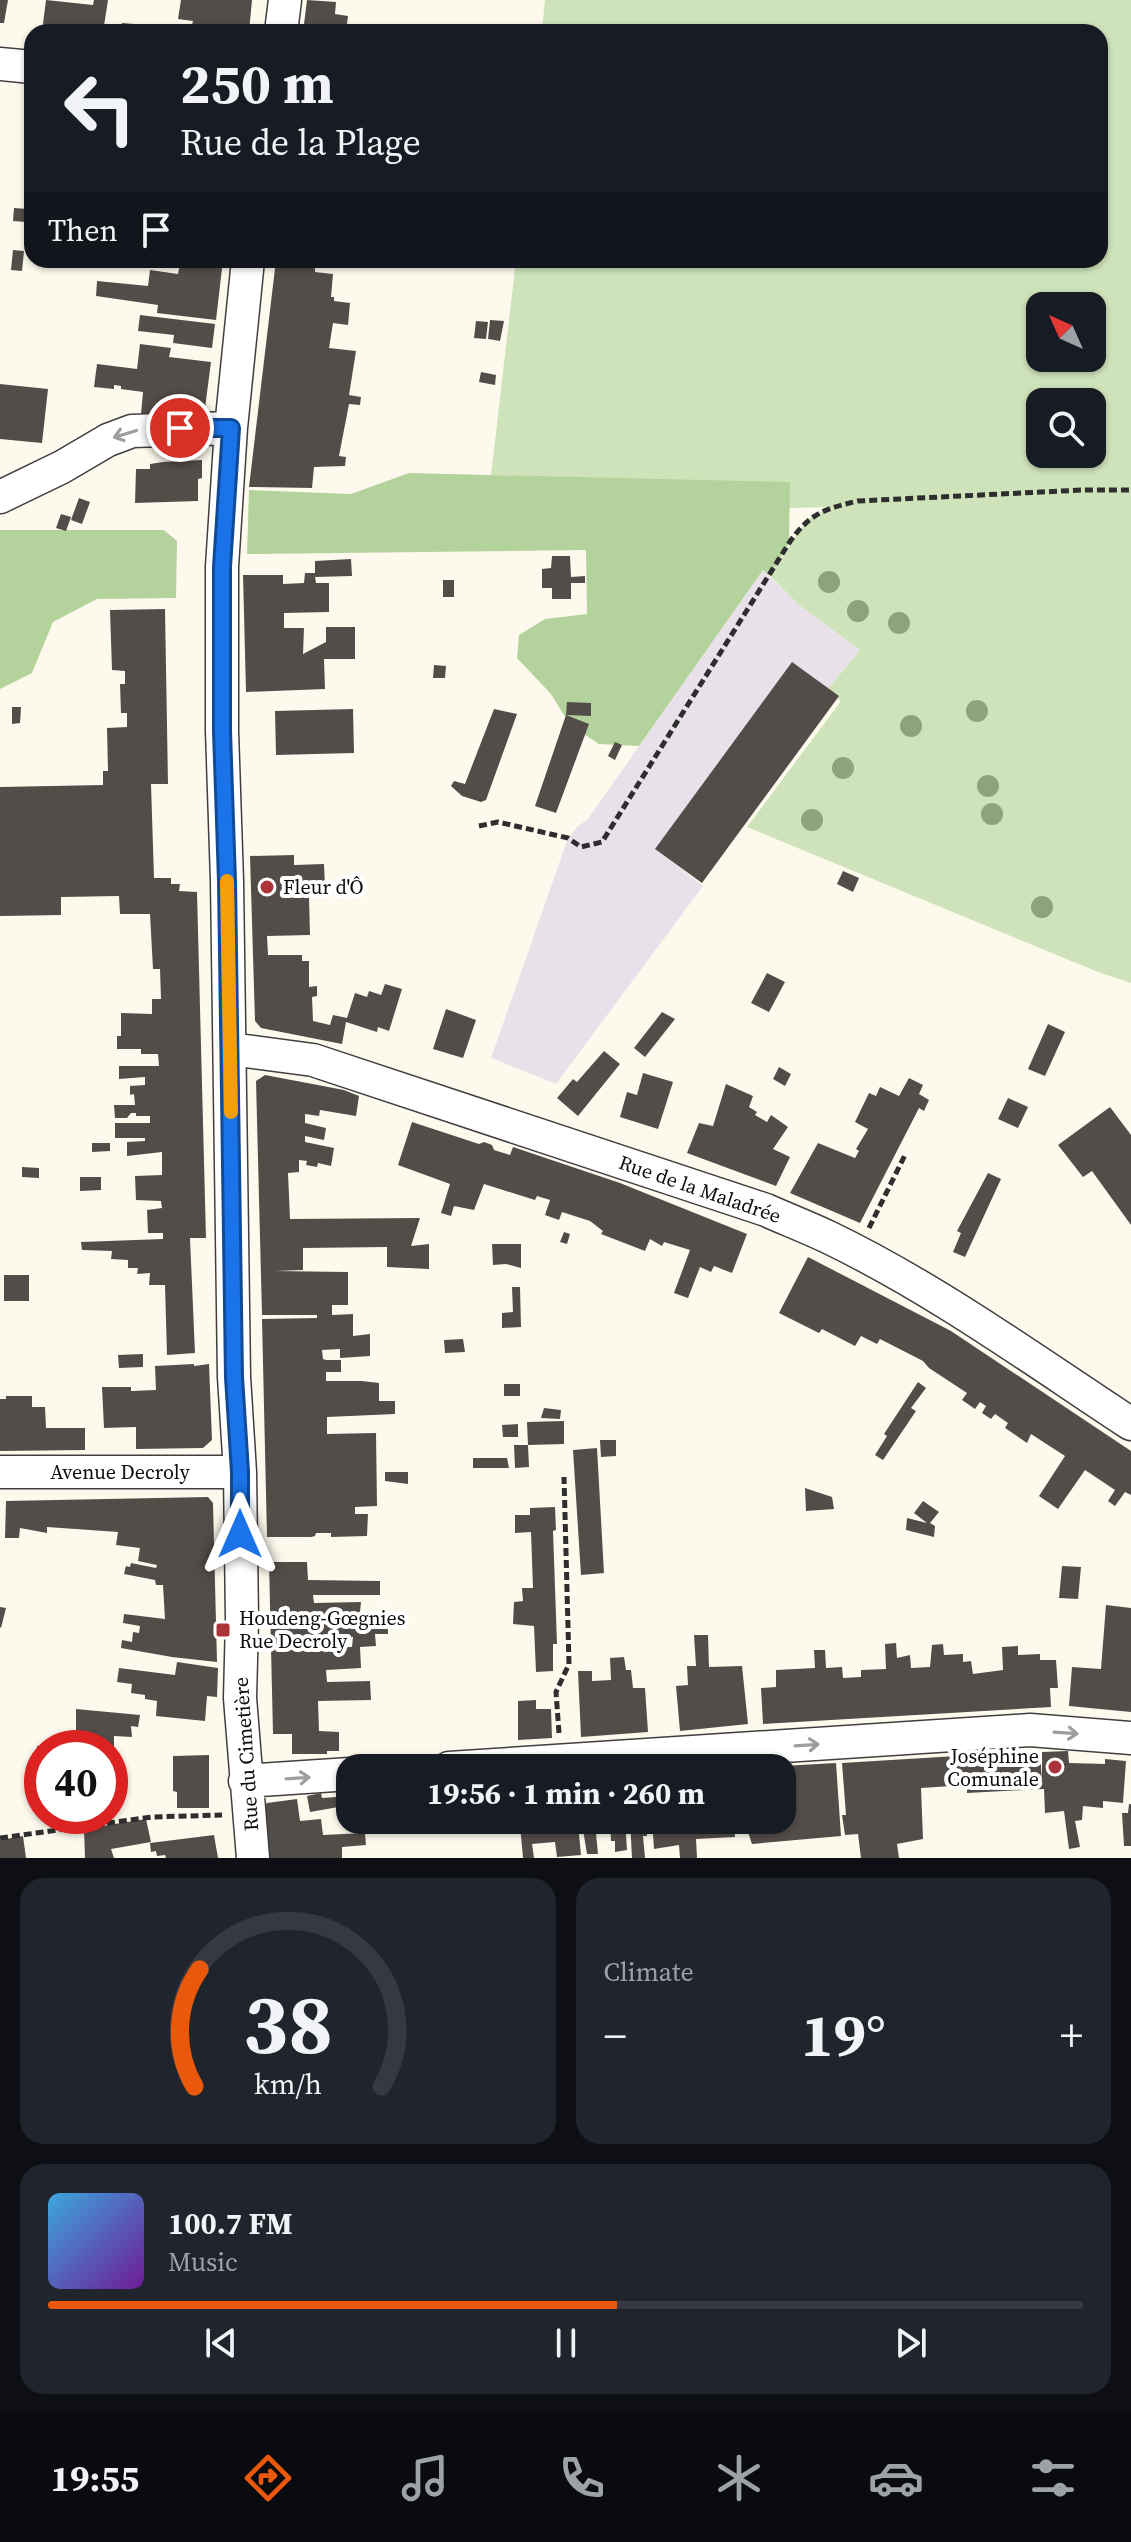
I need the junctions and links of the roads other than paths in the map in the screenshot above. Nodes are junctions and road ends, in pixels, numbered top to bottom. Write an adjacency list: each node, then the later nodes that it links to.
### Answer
1 (285, 0): 2 (street)
2 (282, 24)
3 (0, 64): 4 (street)
4 (24, 66)
5 (247, 268): 6 (street, Rue du Cimetière)
6 (231, 428): 7 (street, one-way to 7); 8 (street, Rue du Cimetière)
7 (0, 497)
8 (230, 1049): 9 (street, Rue de la Maladrée); 11 (street, Rue du Cimetière)
9 (1131, 1424)
10 (0, 1472): 11 (street, Avenue Decroly)
11 (240, 1472): 15 (street, Rue du Cimetière)
12 (1131, 1738): 13 (street, one-way to 12)
13 (667, 1754)
14 (336, 1775): 15 (street, one-way to 14)
15 (245, 1781): 16 (street, Rue du Cimetière)
16 (253, 1858)

